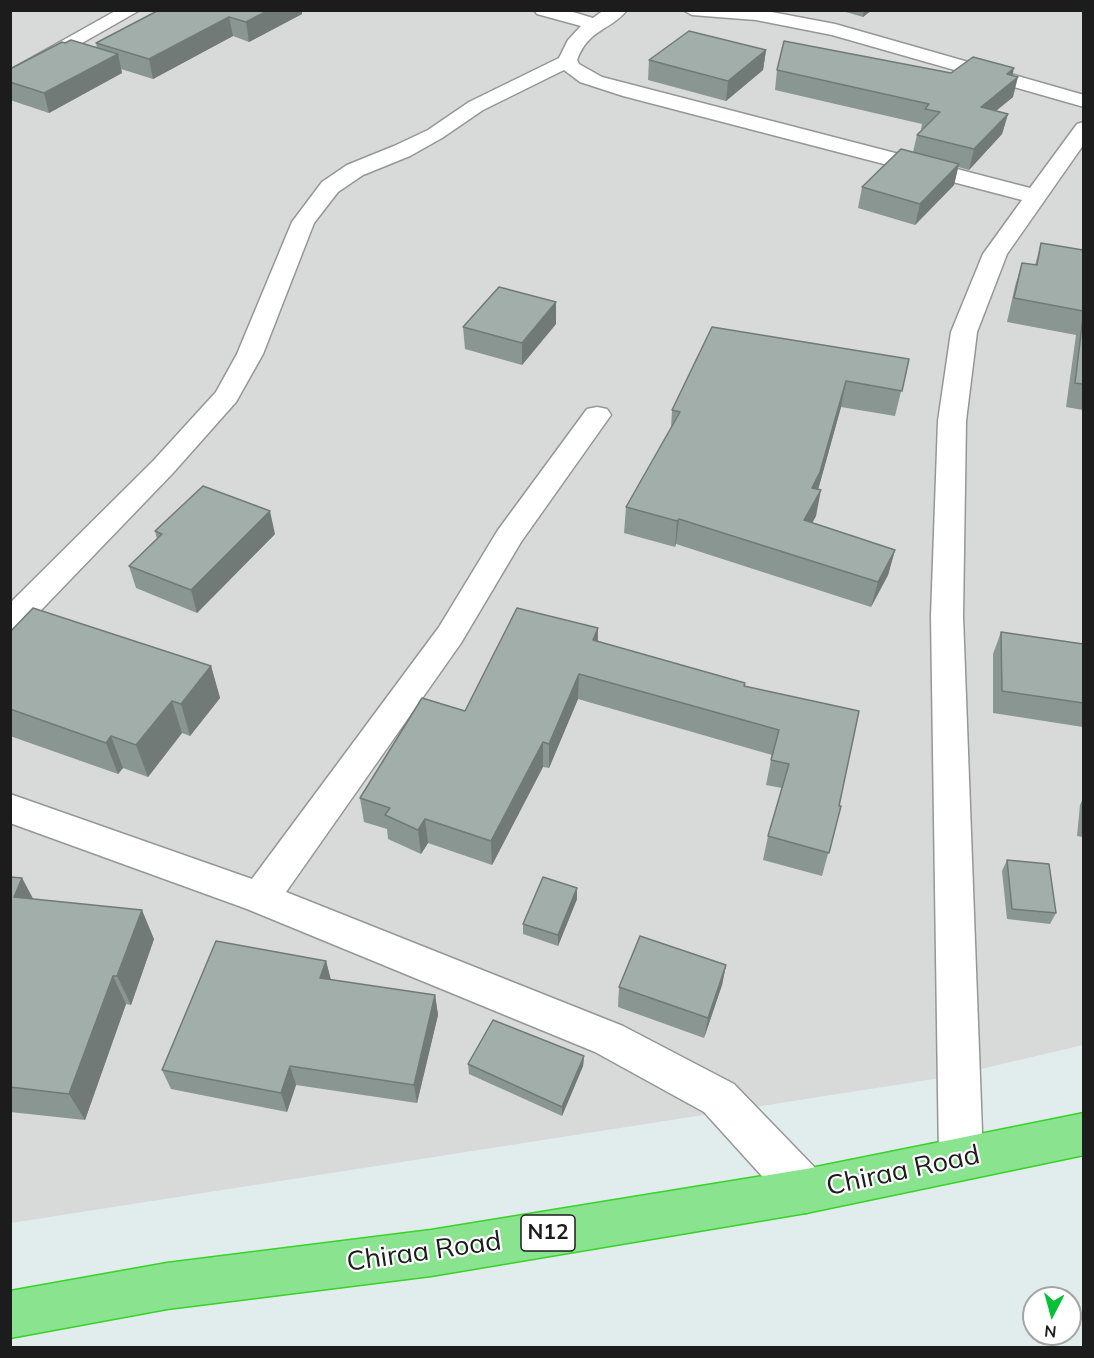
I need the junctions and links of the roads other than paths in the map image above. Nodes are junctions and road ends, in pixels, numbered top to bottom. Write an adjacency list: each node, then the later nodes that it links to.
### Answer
1 (131, 10): 7 (street)
2 (543, 10): 5 (street)
3 (618, 10): 5 (street)
4 (692, 10): 8 (street)
5 (595, 24): 6 (street)
6 (567, 61): 10 (street); 12 (street)
7 (10, 78)
8 (1083, 101)
9 (1083, 128): 10 (street)
10 (1037, 197): 16 (street)
11 (597, 415): 14 (street)
12 (10, 623)
13 (10, 807): 14 (street)
14 (260, 898): 17 (street)
15 (1083, 1134): 16 (highway, Chiraa Road / N12)
16 (962, 1159): 17 (highway, Chiraa Road / N12)
17 (806, 1191): 18 (highway, Chiraa Road / N12)
18 (10, 1315)

